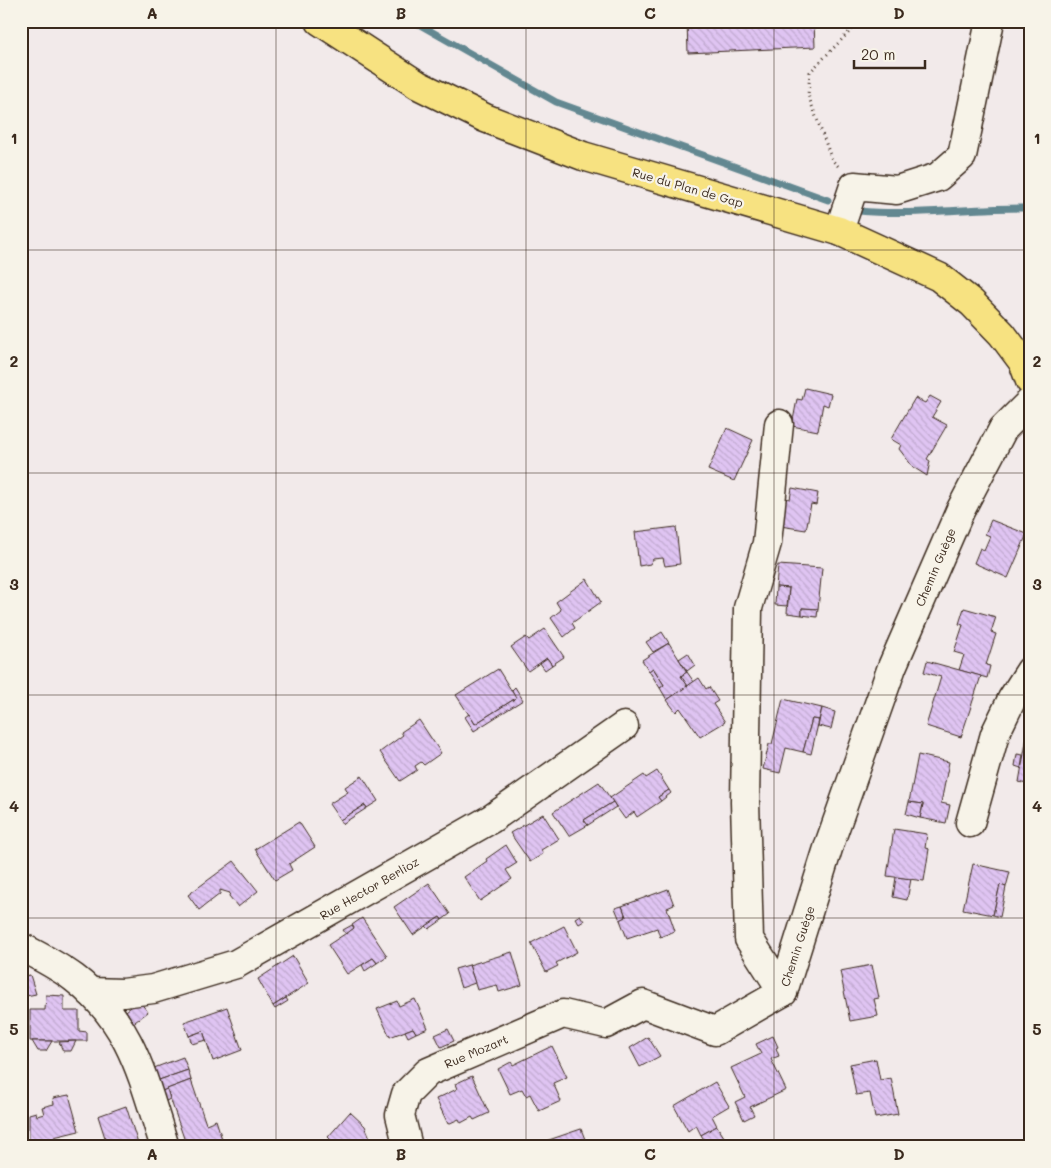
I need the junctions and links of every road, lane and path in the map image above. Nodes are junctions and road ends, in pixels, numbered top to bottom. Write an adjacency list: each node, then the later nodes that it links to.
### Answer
1 (320, 21): 5 (main road, Rue du Plan de Gap)
2 (860, 21): 4 (path)
3 (990, 21): 4 (street)
4 (854, 186): 5 (street)
5 (840, 231): 6 (main road, Rue du Plan de Gap)
6 (1030, 380)
7 (1030, 402): 14 (street, Chemin Guège)
8 (779, 424): 14 (street, Chemin Guège)
9 (1030, 671): 11 (street)
10 (624, 726): 13 (street, Rue Hector Berlioz)
11 (970, 823)
12 (21, 947): 13 (street)
13 (90, 992): 15 (street)
14 (783, 992): 16 (street, Rue Mozart)
15 (165, 1147)
16 (408, 1147)

